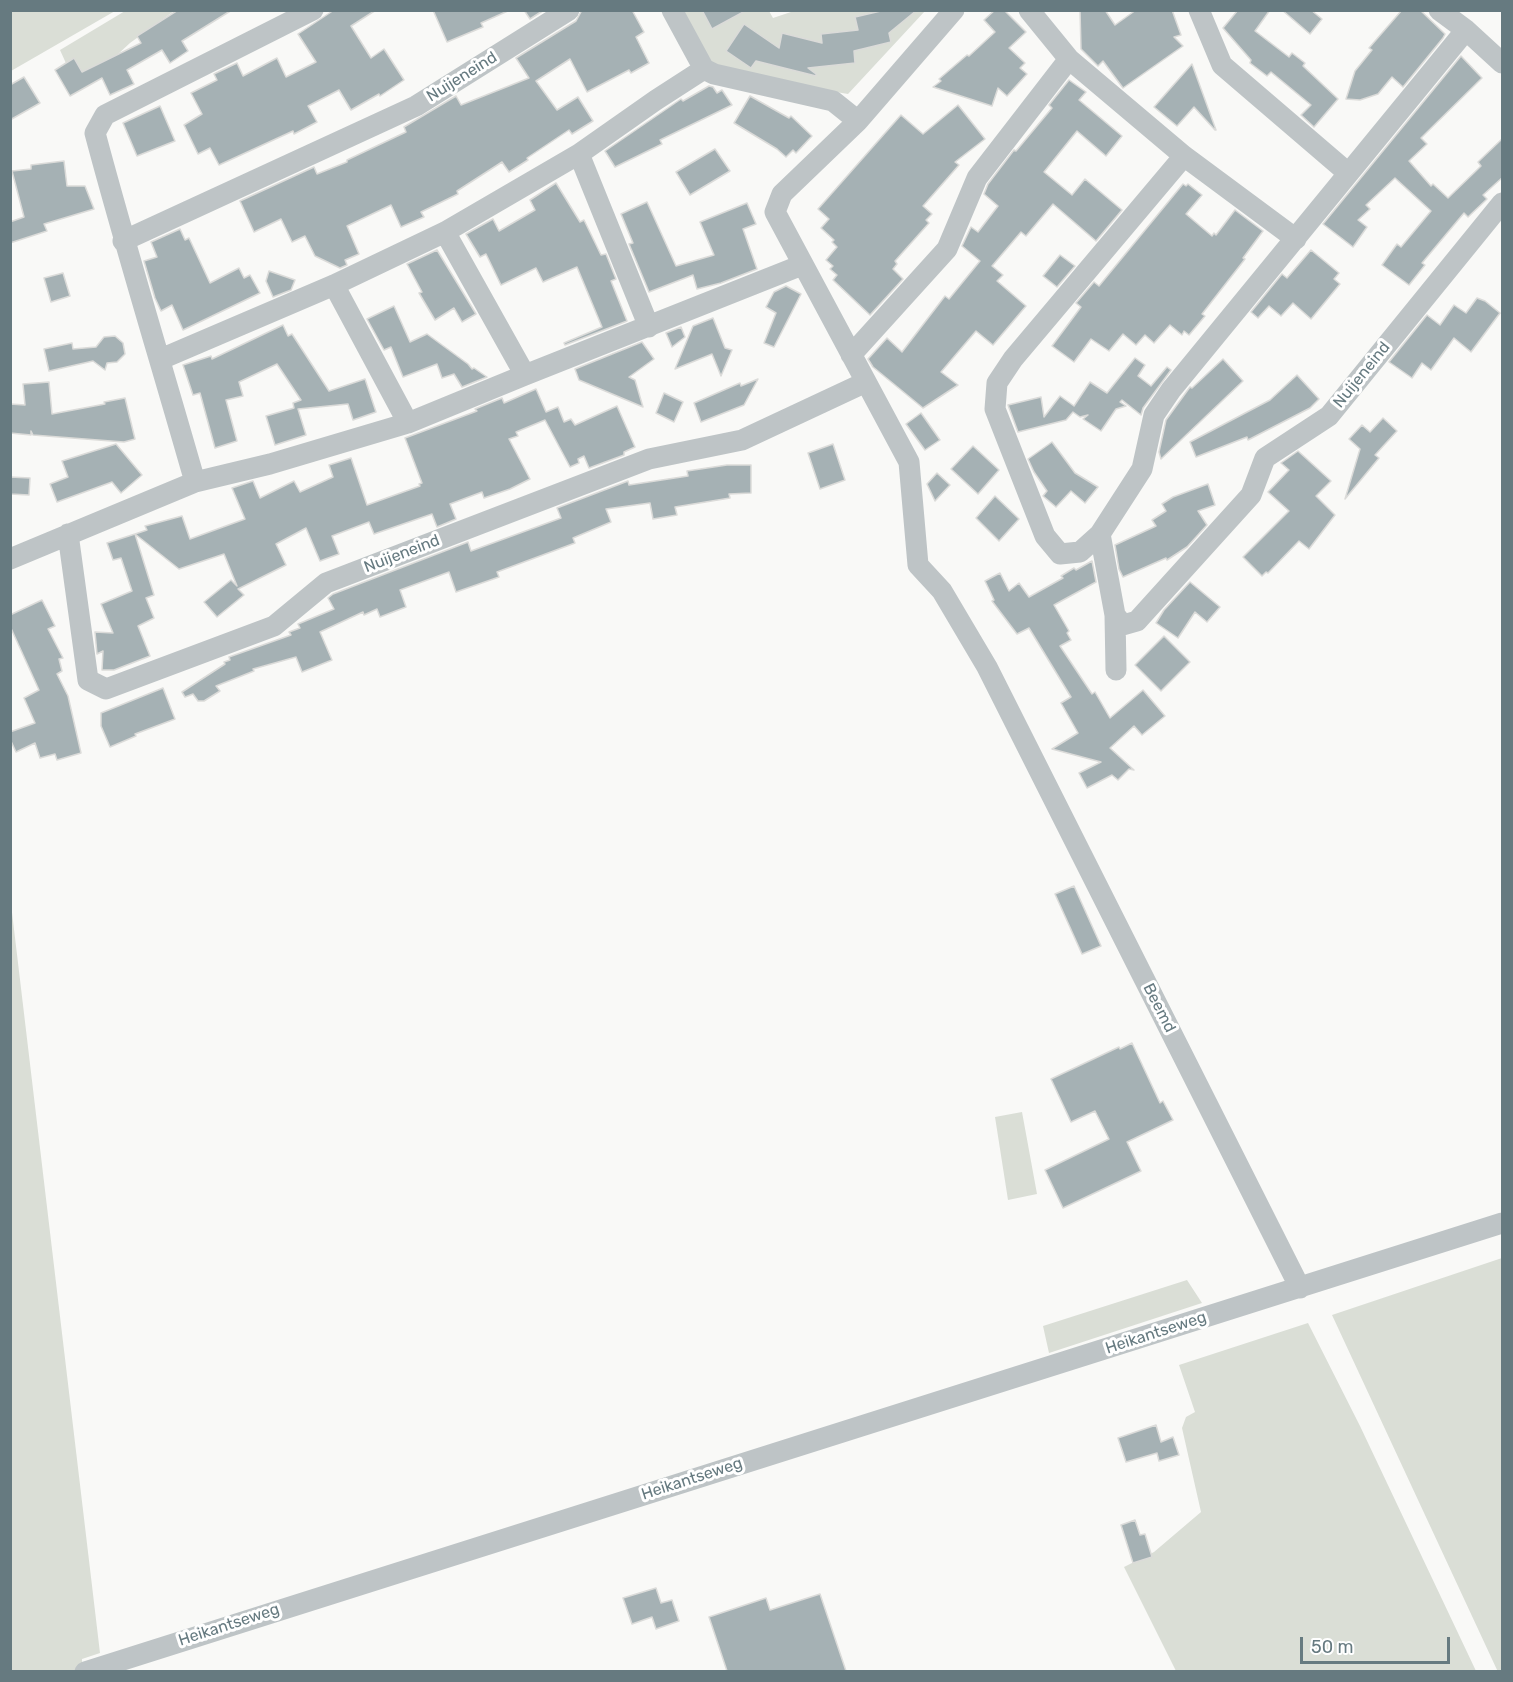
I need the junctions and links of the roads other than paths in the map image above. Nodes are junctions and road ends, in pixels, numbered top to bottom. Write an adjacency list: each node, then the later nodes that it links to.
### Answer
1 (313, 10): 19 (street)
2 (569, 10): 19 (street, Nuijeneind)
3 (672, 10): 11 (street)
4 (954, 10): 12 (street)
5 (1029, 10): 9 (street)
6 (1199, 10): 15 (street)
7 (1439, 10): 8 (street)
8 (1466, 30): 10 (street); 15 (street)
9 (1069, 59): 14 (street); 23 (street)
10 (1503, 63)
11 (704, 69): 12 (street); 13 (street)
12 (858, 121): 20 (street)
13 (579, 154): 17 (street); 22 (street)
14 (1184, 156): 18 (street); 30 (street)
15 (1348, 173): 18 (street)
16 (1503, 203): 32 (street, Nuijeneind)
17 (445, 232): 21 (street); 25 (street)
18 (1296, 239): 30 (street)
19 (123, 241): 24 (street)
20 (802, 265): 22 (street); 23 (street)
21 (334, 285): 24 (street); 27 (street)
22 (650, 327): 25 (street)
23 (851, 355): 26 (street)
24 (161, 359): 28 (street)
25 (525, 375): 27 (street)
26 (866, 382): 29 (street, Nuijeneind); 35 (street, Beemd)
27 (408, 423): 28 (street)
28 (195, 482): 29 (street)
29 (68, 534): 31 (street)
30 (1100, 534): 32 (street)
31 (10, 559)
32 (1115, 615): 33 (street)
33 (1116, 670)
34 (1503, 1222): 35 (street)
35 (1300, 1287): 36 (street, Heikantseweg)
36 (85, 1671)

